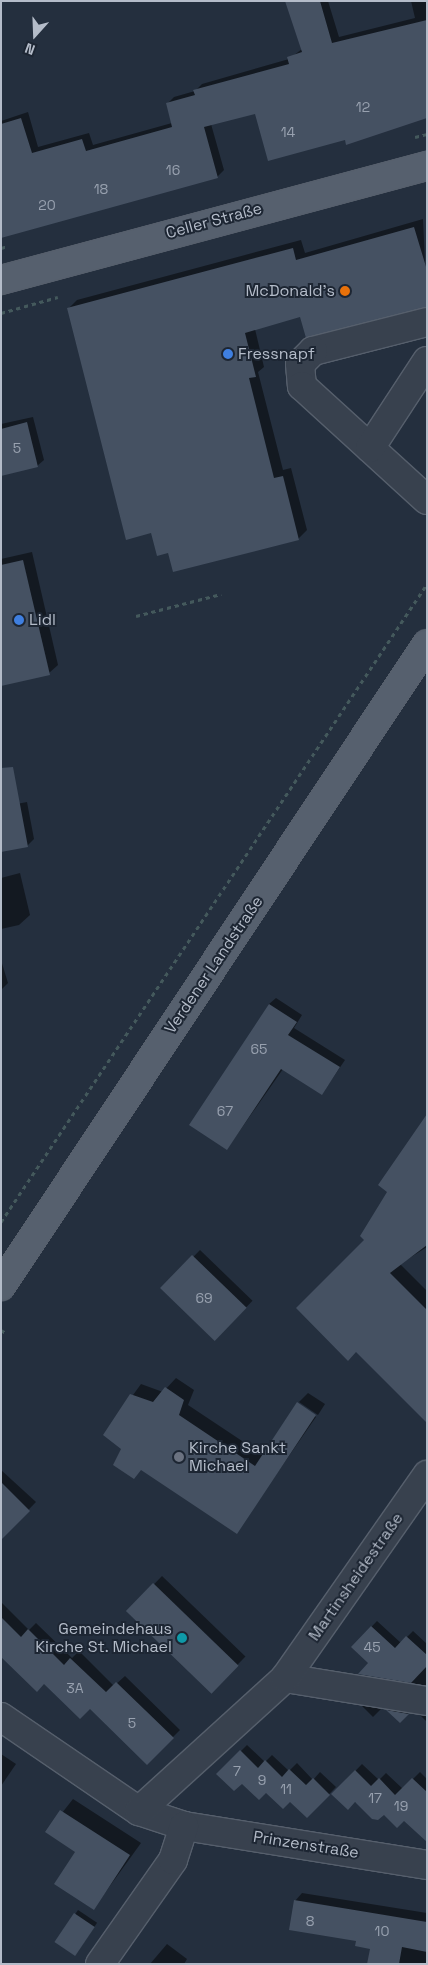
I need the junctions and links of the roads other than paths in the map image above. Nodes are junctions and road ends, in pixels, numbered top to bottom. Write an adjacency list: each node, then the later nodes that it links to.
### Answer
1 (427, 166): 2 (main road, Celler Straße)
2 (1, 280)
3 (427, 322): 5 (street)
4 (427, 361): 5 (street)
5 (370, 448): 6 (street)
6 (427, 500)
7 (427, 644): 8 (main road, Verdener Landstraße)
8 (1, 1286)
9 (427, 1475): 10 (street, Martinsheidestraße)
10 (285, 1678): 11 (street); 13 (street, Martinsheidestraße)
11 (427, 1700)
12 (1, 1717): 13 (street, Prinzenstraße)
13 (139, 1811): 14 (street, Prinzenstraße)
14 (184, 1826): 15 (street, Prinzenstraße); 16 (street)
15 (427, 1865)
16 (100, 1964)

